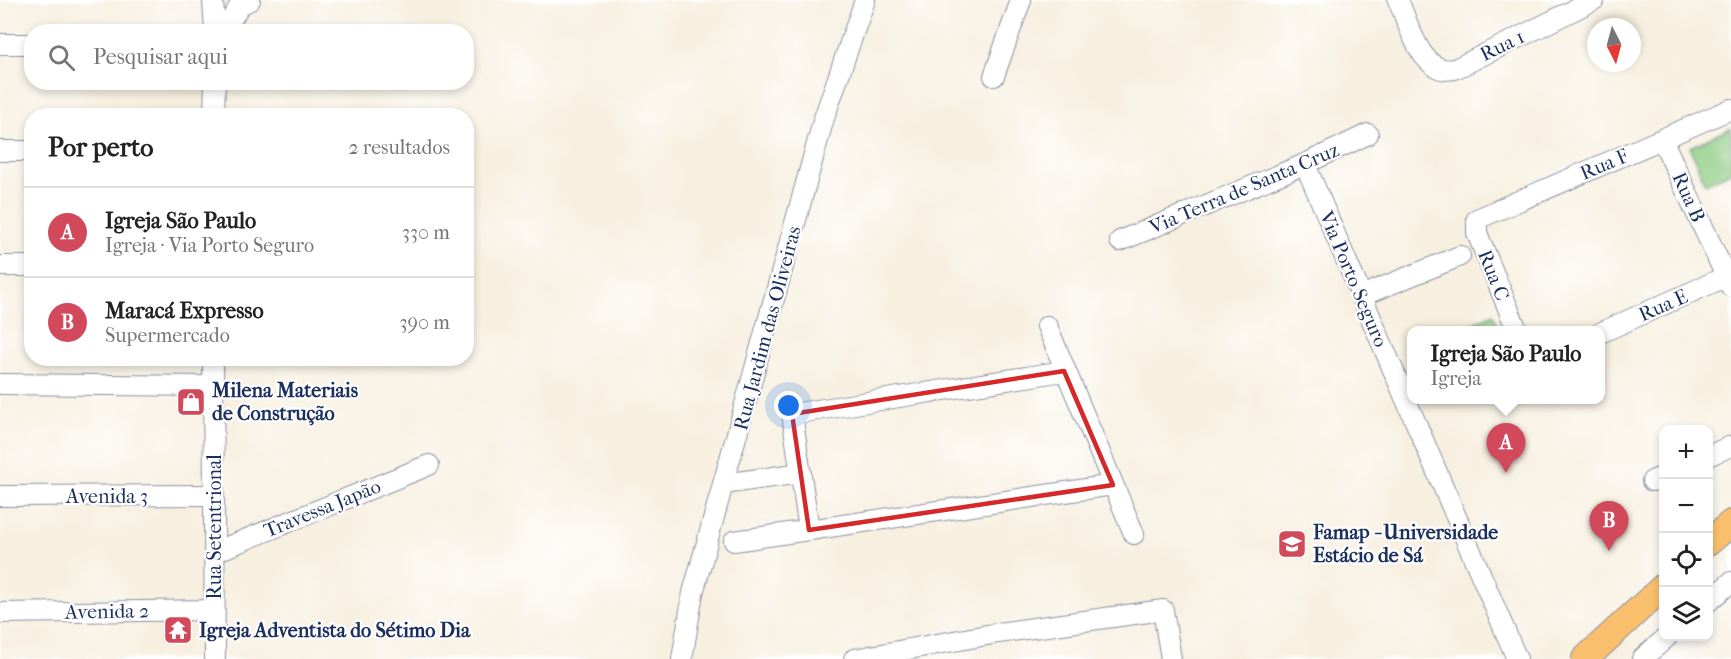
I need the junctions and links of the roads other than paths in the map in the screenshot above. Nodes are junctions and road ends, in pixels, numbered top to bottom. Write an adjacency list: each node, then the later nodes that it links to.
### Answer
1 (213, 0): 7 (street)
2 (250, 0): 8 (street)
3 (866, 0): 40 (street, Rua Jardim das Oliveiras)
4 (1021, 0): 11 (street)
5 (1398, 0): 6 (street, Rua 1)
6 (1594, 0)
7 (214, 24)
8 (229, 24)
9 (0, 44): 10 (street)
10 (24, 44)
11 (994, 75)
12 (214, 90): 13 (street)
13 (214, 108)
14 (1731, 109): 16 (street, Rua F)
15 (1368, 134): 19 (street, Via Terra de Santa Cruz)
16 (1662, 139): 20 (street, Rua F); 25 (street, Rua B)
17 (0, 151): 18 (street)
18 (24, 151)
19 (1305, 164): 21 (street, Via Terra de Santa Cruz); 26 (street, Via Porto Seguro)
20 (1477, 219): 28 (street, Rua C)
21 (1120, 241)
22 (1460, 256): 26 (street)
23 (0, 266): 24 (street)
24 (24, 266)
25 (1728, 282): 29 (street, Rua E)
26 (1361, 296): 34 (street, Via Porto Seguro)
27 (1047, 326): 31 (street)
28 (1515, 326)
29 (1605, 331)
30 (213, 366): 33 (street, Rua Setentrional)
31 (1064, 371): 39 (street); 41 (street)
32 (0, 384): 33 (street)
33 (213, 386): 42 (street, Rua Setentrional)
34 (1407, 403)
35 (1407, 404): 58 (street, Via Porto Seguro)
36 (1731, 446): 37 (street)
37 (1713, 454)
38 (429, 465): 47 (street, Travessa Japão)
39 (801, 472): 40 (street); 44 (street)
40 (723, 484): 55 (street, Rua Jardim das Oliveiras)
41 (1113, 485): 44 (street); 45 (street)
42 (213, 495): 43 (street, Avenida 3); 47 (street, Rua Setentrional)
43 (0, 496)
44 (808, 530): 46 (street)
45 (1134, 534)
46 (734, 541)
47 (215, 552): 51 (street, Rua Setentrional)
48 (1731, 582): 50 (street)
49 (1663, 587): 59 (main road)
50 (1713, 598)
51 (214, 610): 52 (street, Avenida 2); 54 (street, Rua Setentrional)
52 (0, 612)
53 (1662, 641): 60 (street)
54 (214, 659)
55 (682, 659)
56 (854, 659): 57 (street)
57 (1171, 659)
58 (1517, 659)
59 (1585, 659)
60 (1642, 659)

